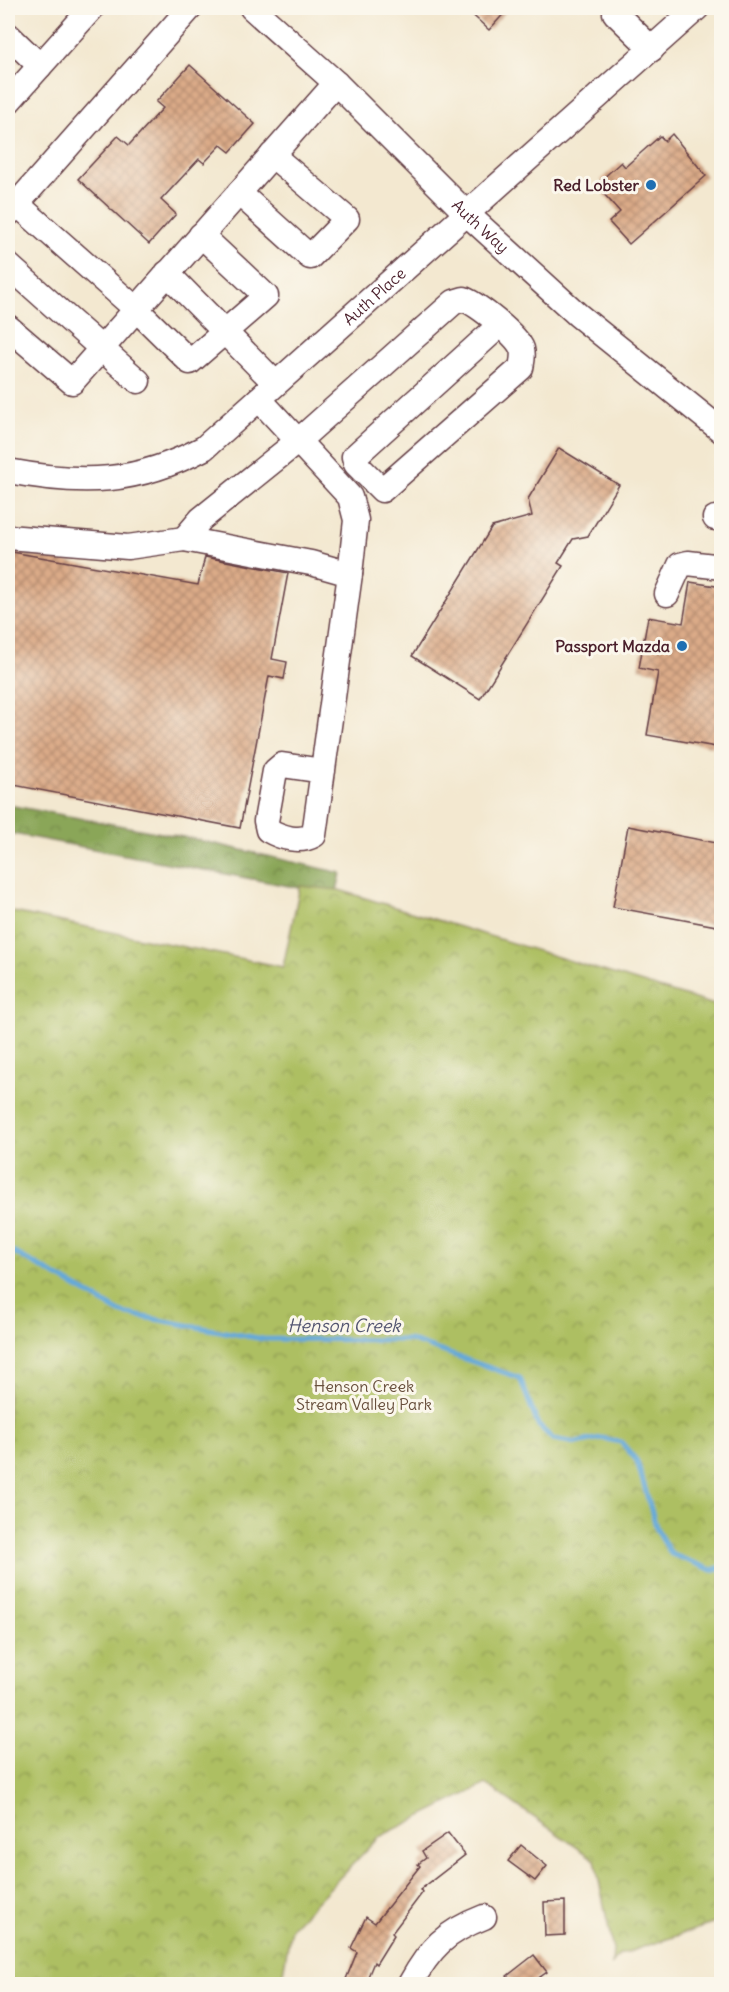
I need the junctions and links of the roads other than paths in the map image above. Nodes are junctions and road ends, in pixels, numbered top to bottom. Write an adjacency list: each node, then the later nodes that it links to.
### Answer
1 (92, 8): 8 (street)
2 (190, 8): 13 (street)
3 (252, 8): 9 (street, Auth Way)
4 (618, 8): 7 (street)
5 (697, 8): 7 (street, Auth Place)
6 (8, 36): 8 (street)
7 (652, 49): 14 (street, Auth Place)
8 (40, 66): 10 (street)
9 (336, 83): 11 (street); 14 (street, Auth Way)
10 (8, 102)
11 (272, 155): 12 (street); 12 (street)
12 (239, 193): 15 (street)
13 (12, 209): 18 (street)
14 (466, 213): 24 (street, Auth Place); 25 (street, Auth Way)
15 (201, 235): 17 (street); 21 (street)
16 (8, 265): 22 (street)
17 (167, 273): 18 (street); 21 (street)
18 (136, 309): 21 (street); 22 (street)
19 (500, 325): 19 (street); 26 (street)
20 (8, 327): 22 (street)
21 (226, 333): 24 (street)
22 (102, 348): 23 (street)
23 (138, 381)
24 (267, 391): 26 (street); 27 (street, Auth Place)
25 (722, 431)
26 (298, 441): 29 (street); 31 (street)
27 (8, 471)
28 (8, 537): 29 (street)
29 (184, 539): 31 (street)
30 (722, 567): 32 (street)
31 (350, 574): 33 (street)
32 (667, 594)
33 (323, 771)
34 (484, 1917): 35 (street)
35 (410, 1984)

